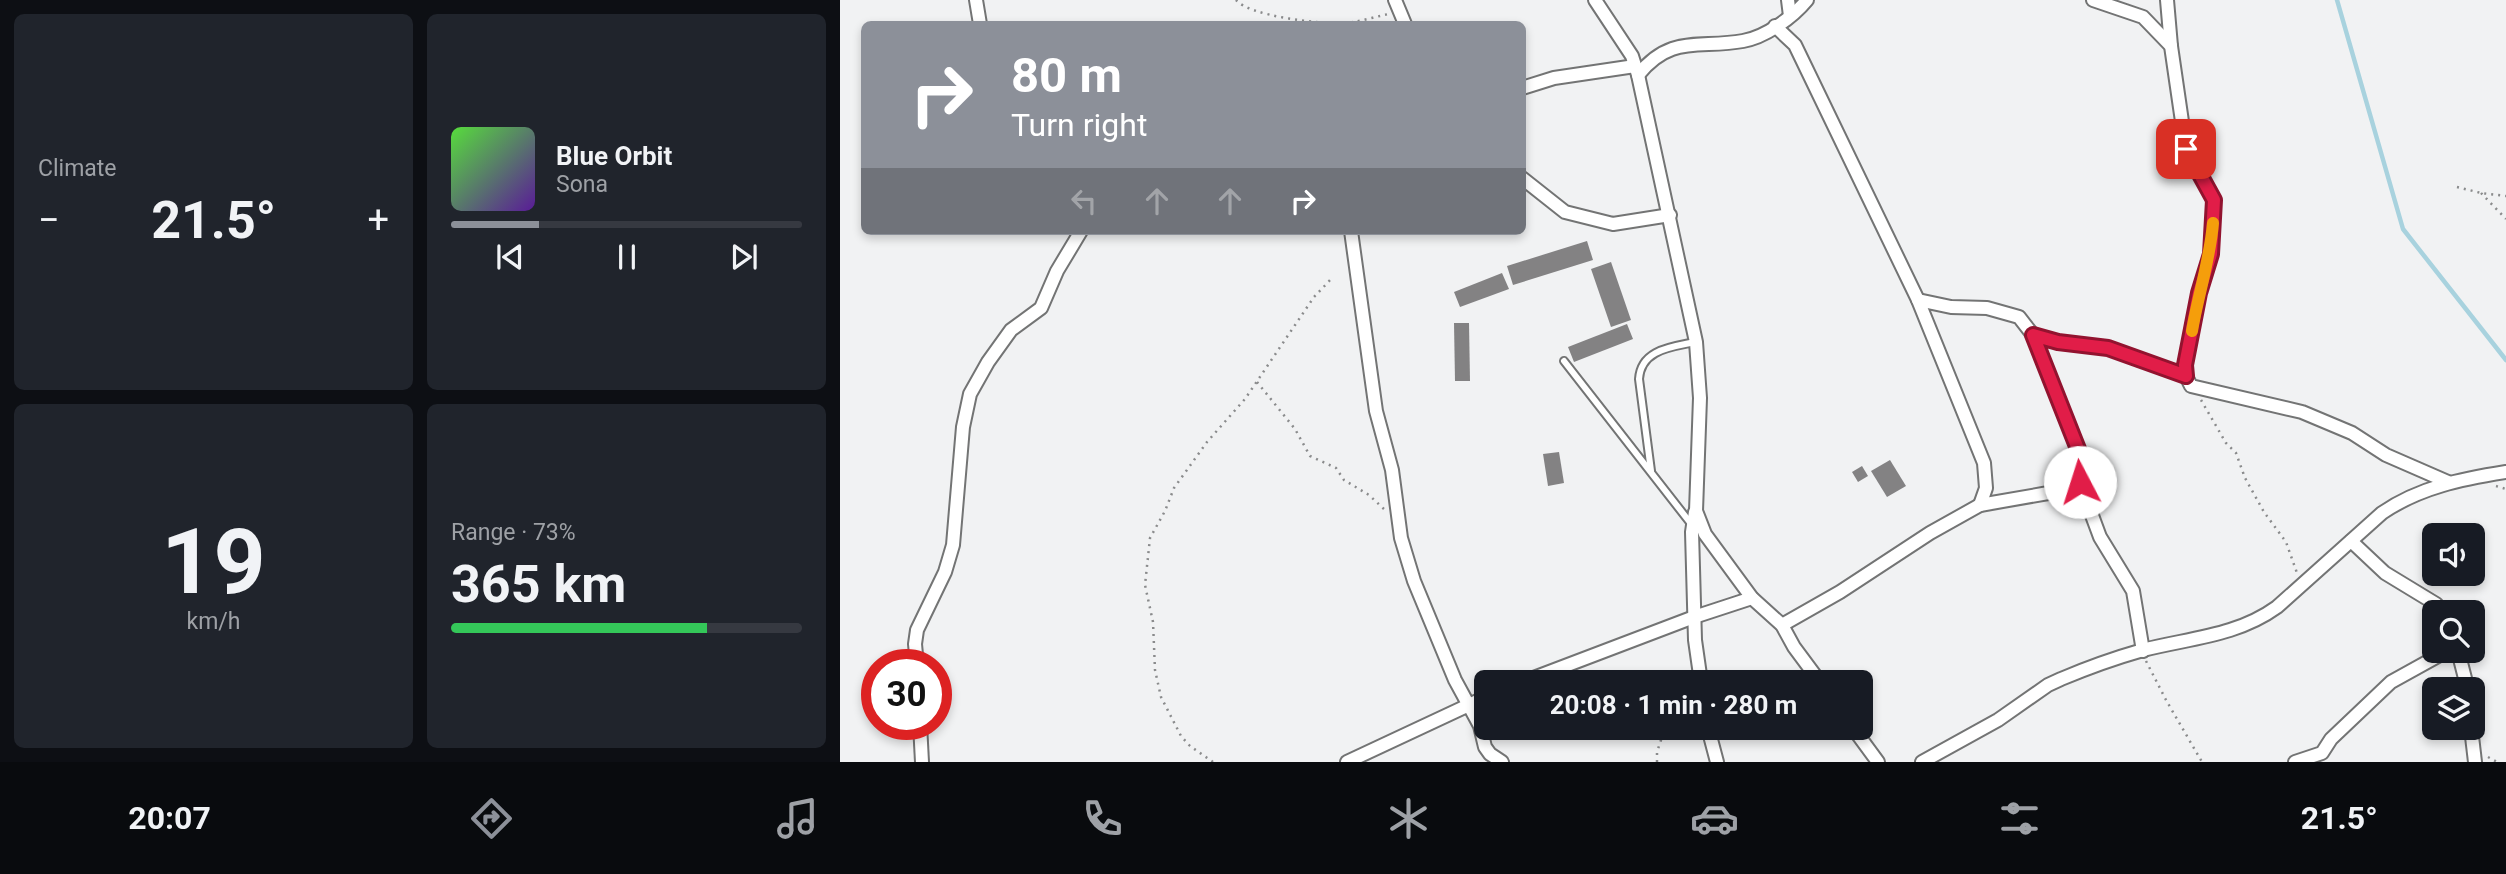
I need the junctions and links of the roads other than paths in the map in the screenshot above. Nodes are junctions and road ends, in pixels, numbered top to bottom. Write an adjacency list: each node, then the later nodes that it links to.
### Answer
1 (976, 0): 8 (street)
2 (1595, 0): 11 (street)
3 (1788, 0): 7 (street)
4 (1807, 0): 7 (street)
5 (2093, 0): 10 (street)
6 (2167, 0): 10 (street)
7 (1790, 16): 9 (street)
8 (980, 21)
9 (1775, 26): 11 (street); 17 (street)
10 (2171, 46): 21 (street)
11 (1637, 70): 12 (street); 14 (street)
12 (1526, 87)
13 (1526, 181): 14 (street)
14 (1670, 215): 19 (street)
15 (1079, 235): 34 (street)
16 (1352, 235): 41 (street)
17 (1918, 300): 18 (street); 26 (street)
18 (2033, 335): 21 (street); 24 (street)
19 (1696, 342): 23 (lane); 27 (street)
20 (1564, 361): 23 (lane)
21 (2189, 381): 25 (street)
22 (2506, 472): 25 (street)
23 (1651, 473): 28 (lane)
24 (2080, 482): 26 (street); 35 (street)
25 (2448, 482): 29 (street)
26 (1980, 505): 33 (street)
27 (1696, 511): 28 (street); 30 (street)
28 (1692, 526): 32 (street)
29 (2351, 541): 31 (street); 35 (street)
30 (1752, 597): 32 (street); 33 (street)
31 (2429, 600)
32 (1694, 617): 37 (street); 38 (street)
33 (1782, 625): 39 (street)
34 (915, 649)
35 (2143, 650): 51 (street)
36 (2424, 663): 52 (street)
37 (1555, 670)
38 (1700, 670)
39 (1811, 670)
40 (1474, 702): 41 (street)
41 (1468, 704): 47 (street); 48 (street)
42 (921, 740): 46 (street)
43 (1711, 740): 49 (street)
44 (1862, 740): 50 (street)
45 (2472, 740): 53 (street)
46 (922, 762)
47 (1348, 762)
48 (1503, 762)
49 (1717, 762)
50 (1878, 762)
51 (1922, 762)
52 (2295, 762)
53 (2475, 762)

